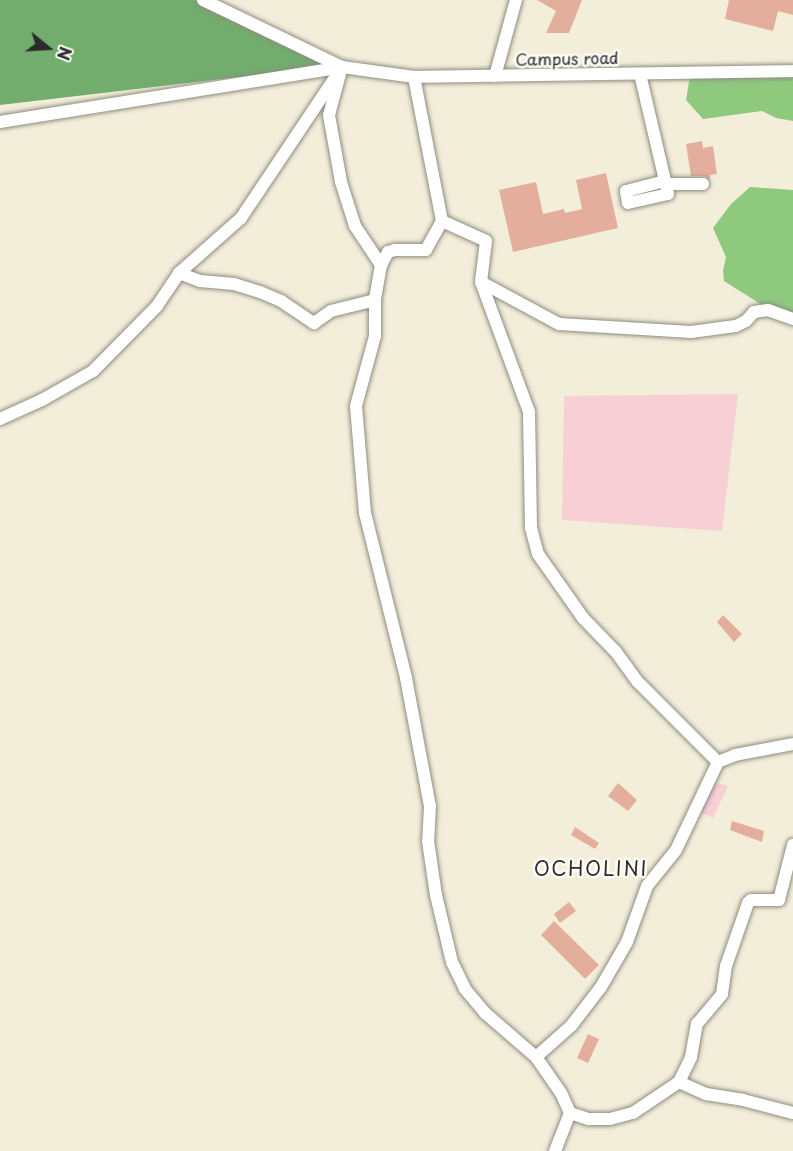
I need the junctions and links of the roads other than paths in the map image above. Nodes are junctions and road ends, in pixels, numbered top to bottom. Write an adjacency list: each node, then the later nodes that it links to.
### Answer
1 (203, 0): 3 (street)
2 (516, 0): 6 (street)
3 (342, 68): 7 (street, Campus road); 8 (street); 11 (street); 12 (street)
4 (793, 71): 5 (street, Campus road)
5 (640, 74): 6 (street, Campus road); 9 (street)
6 (495, 76): 7 (street, Campus road)
7 (414, 77): 10 (street)
8 (0, 122)
9 (703, 184)
10 (442, 221): 11 (street); 13 (street)
11 (381, 265): 14 (street)
12 (179, 273): 14 (street); 16 (street)
13 (481, 282): 15 (street); 18 (street)
14 (375, 300): 20 (street)
15 (793, 319)
16 (0, 419)
17 (793, 744): 18 (street)
18 (718, 762): 20 (street)
19 (793, 845): 21 (street)
20 (536, 1057): 22 (street)
21 (679, 1082): 22 (street); 23 (street)
22 (570, 1113): 24 (street)
23 (793, 1113)
24 (555, 1151)

